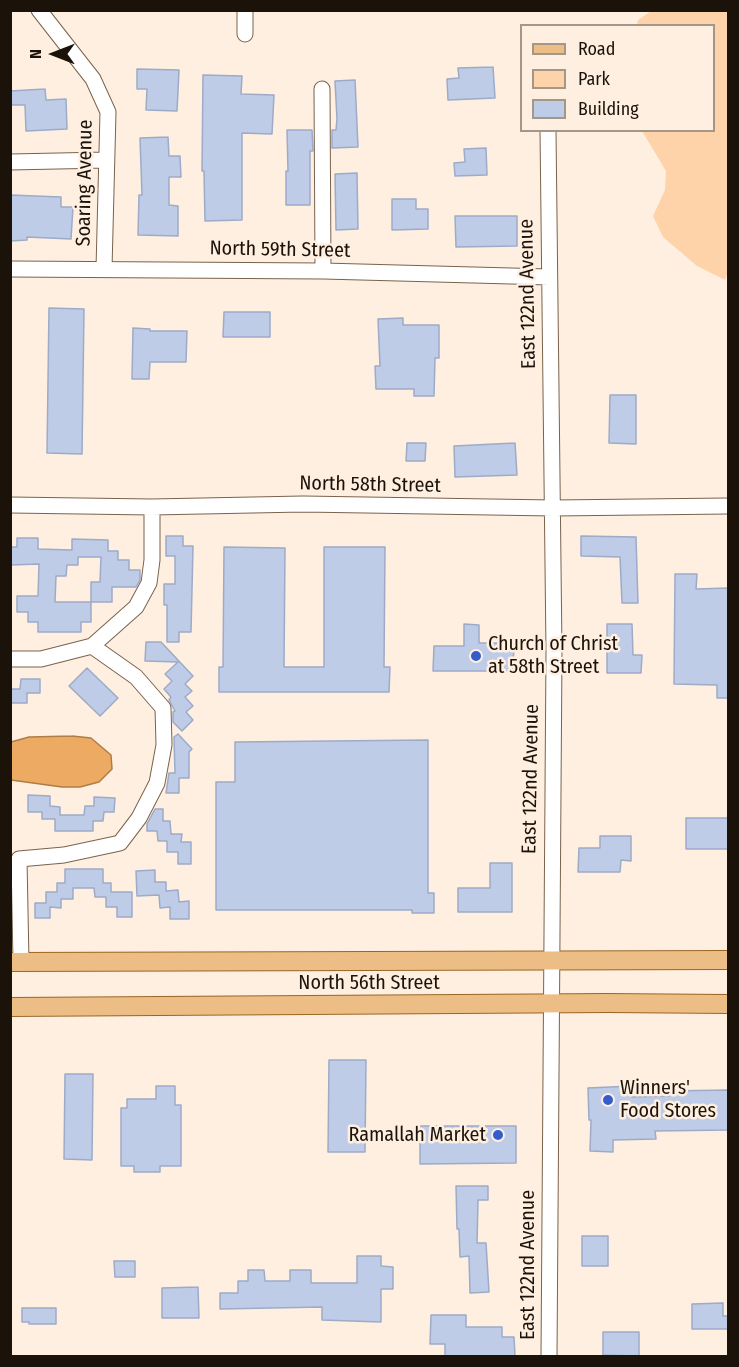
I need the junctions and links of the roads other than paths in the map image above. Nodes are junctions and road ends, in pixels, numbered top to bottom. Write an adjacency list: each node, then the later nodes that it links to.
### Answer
1 (39, 10): 6 (street, Soaring Avenue)
2 (245, 10): 3 (street)
3 (245, 34)
4 (322, 89): 10 (street)
5 (548, 132): 11 (street, East 122nd Avenue)
6 (106, 160): 7 (street); 9 (street, Soaring Avenue)
7 (10, 162)
8 (10, 269): 9 (street, North 59th Street)
9 (104, 269): 10 (street, North 59th Street)
10 (323, 271): 11 (street, North 59th Street)
11 (549, 276): 15 (street, East 122nd Avenue)
12 (10, 505): 14 (street, North 58th Street)
13 (729, 506): 15 (street, North 58th Street)
14 (152, 507): 15 (street, North 58th Street); 16 (street)
15 (553, 508): 20 (street, East 122nd Avenue)
16 (93, 646): 17 (street); 19 (street)
17 (10, 659)
18 (729, 960): 20 (main road, North 56th Street)
19 (16, 962): 20 (main road, North 56th Street)
20 (551, 962): 22 (street, East 122nd Avenue)
21 (729, 1004): 22 (main road, North 56th Street)
22 (550, 1005): 23 (main road, North 56th Street); 24 (street, East 122nd Avenue)
23 (10, 1007)
24 (549, 1356)

